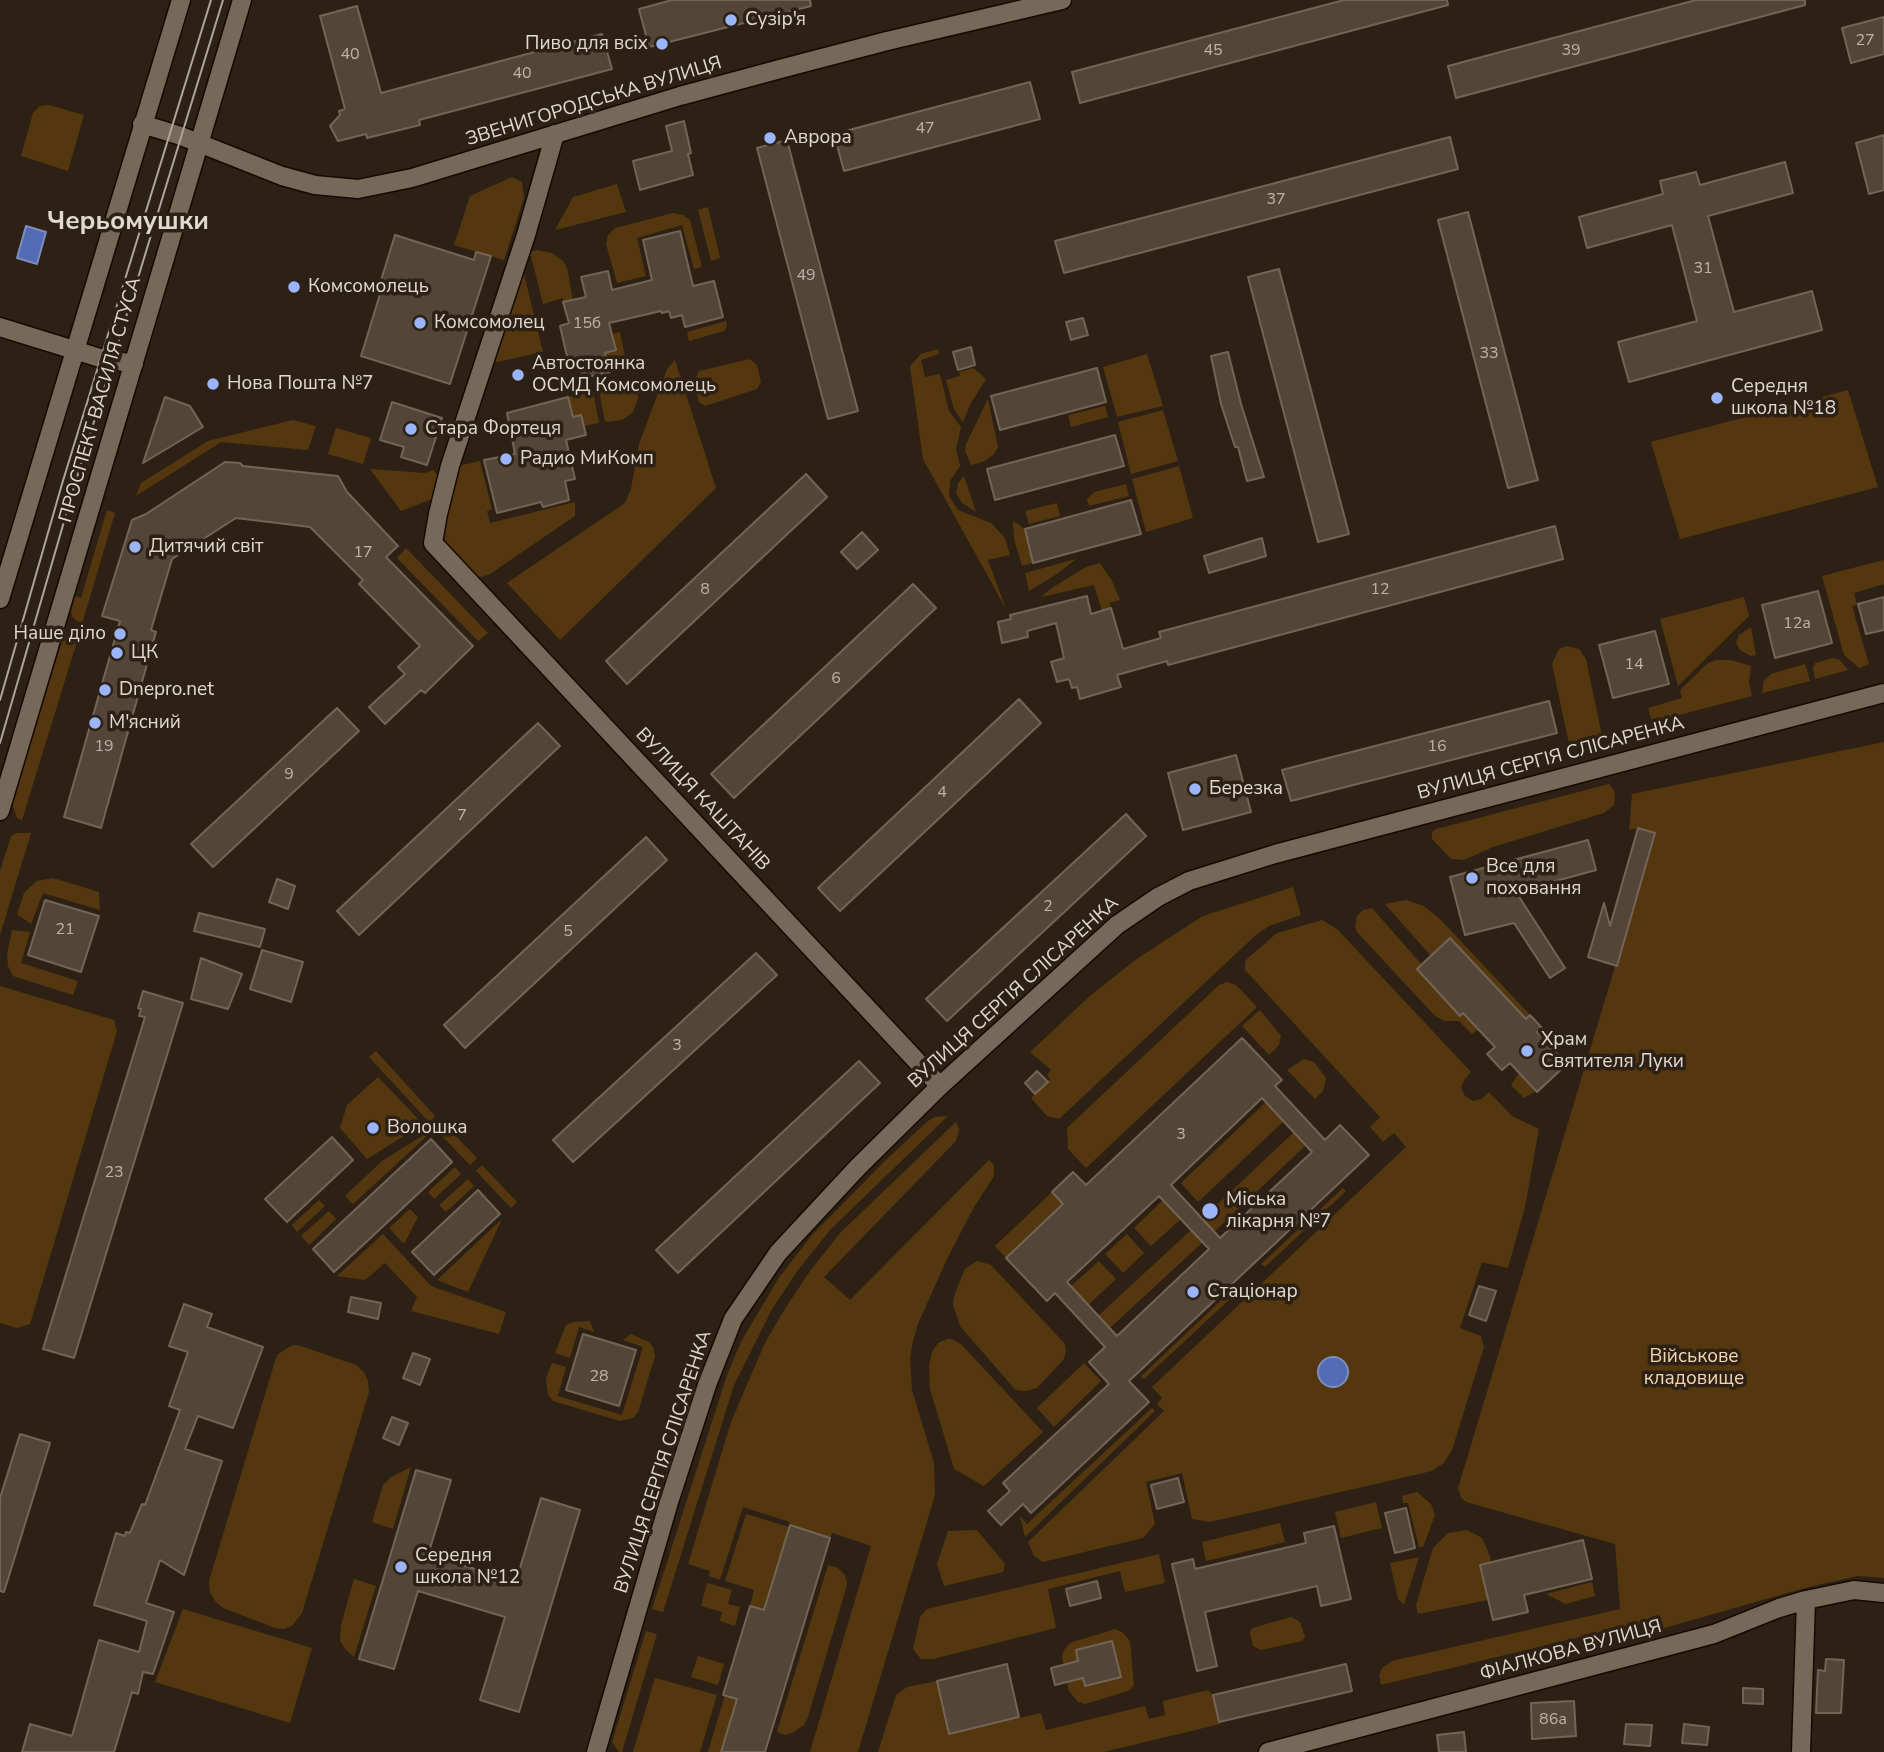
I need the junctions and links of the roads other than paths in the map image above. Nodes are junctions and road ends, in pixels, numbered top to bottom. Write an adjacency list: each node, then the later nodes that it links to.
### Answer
1 (181, 0): 4 (street, ПРОСПЕКТ ВАСИЛЯ СТУСА)
2 (242, 0): 6 (street, ПРОСПЕКТ ВАСИЛЯ СТУСА)
3 (1062, 0): 5 (street, ЗВЕНИГОРОДСЬКА ВУЛИЦЯ)
4 (142, 124): 6 (street, ЗВЕНИГОРОДСЬКА ВУЛИЦЯ); 8 (street, ПРОСПЕКТ ВАСИЛЯ СТУСА)
5 (555, 134): 6 (street, ЗВЕНИГОРОДСЬКА ВУЛИЦЯ); 13 (street, ВУЛИЦЯ КАШТАНІВ)
6 (198, 143): 9 (street, ПРОСПЕКТ ВАСИЛЯ СТУСА)
7 (0, 327): 8 (street)
8 (75, 349): 9 (street); 10 (street, ПРОСПЕКТ ВАСИЛЯ СТУСА)
9 (134, 364): 12 (street, ПРОСПЕКТ ВАСИЛЯ СТУСА)
10 (0, 599)
11 (1884, 693): 13 (street, ВУЛИЦЯ СЕРГІЯ СЛІСАРЕНКА)
12 (0, 811)
13 (940, 1086): 16 (street, ВУЛИЦЯ СЕРГІЯ СЛІСАРЕНКА)
14 (1884, 1592): 15 (street, ФІАЛКОВА ВУЛИЦЯ)
15 (1806, 1601): 17 (street, ФІАЛКОВА ВУЛИЦЯ); 18 (street)
16 (596, 1752)
17 (1268, 1752)
18 (1801, 1752)

